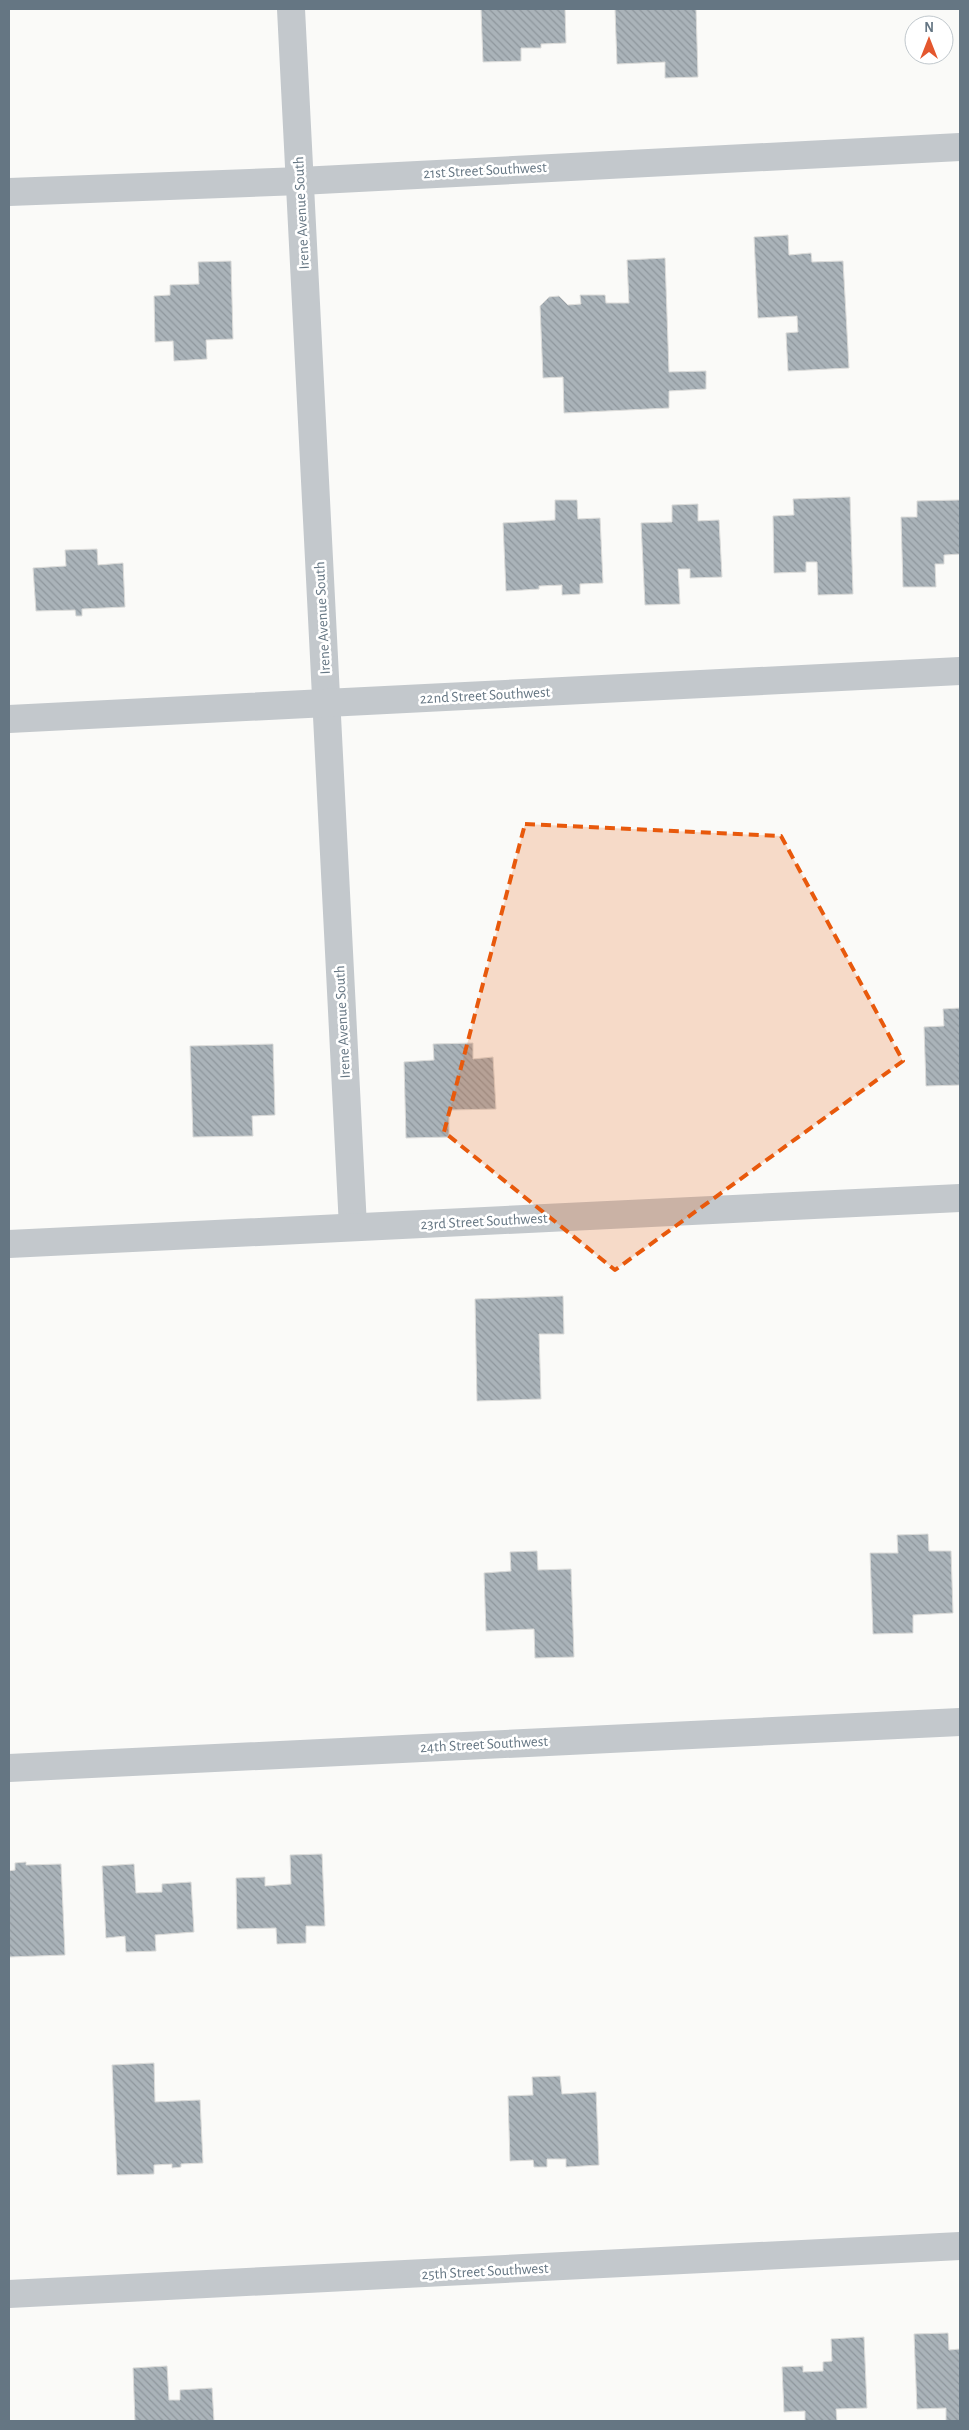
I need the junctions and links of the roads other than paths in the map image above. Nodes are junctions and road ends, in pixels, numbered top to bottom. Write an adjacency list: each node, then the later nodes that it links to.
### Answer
1 (291, 9): 3 (street, Irene Avenue South)
2 (960, 147): 3 (street, 21st Street Southwest)
3 (300, 181): 4 (street, 21st Street Southwest); 6 (street, Irene Avenue South)
4 (9, 192)
5 (960, 670): 6 (street, 22nd Street Southwest)
6 (326, 704): 7 (street, 22nd Street Southwest); 9 (street, Irene Avenue South)
7 (9, 719)
8 (960, 1198): 9 (street, 23rd Street Southwest)
9 (352, 1227): 10 (street, 23rd Street Southwest)
10 (9, 1244)
11 (960, 1722): 12 (street, 24th Street Southwest)
12 (9, 1768)
13 (960, 2246): 14 (street, 25th Street Southwest)
14 (9, 2294)

